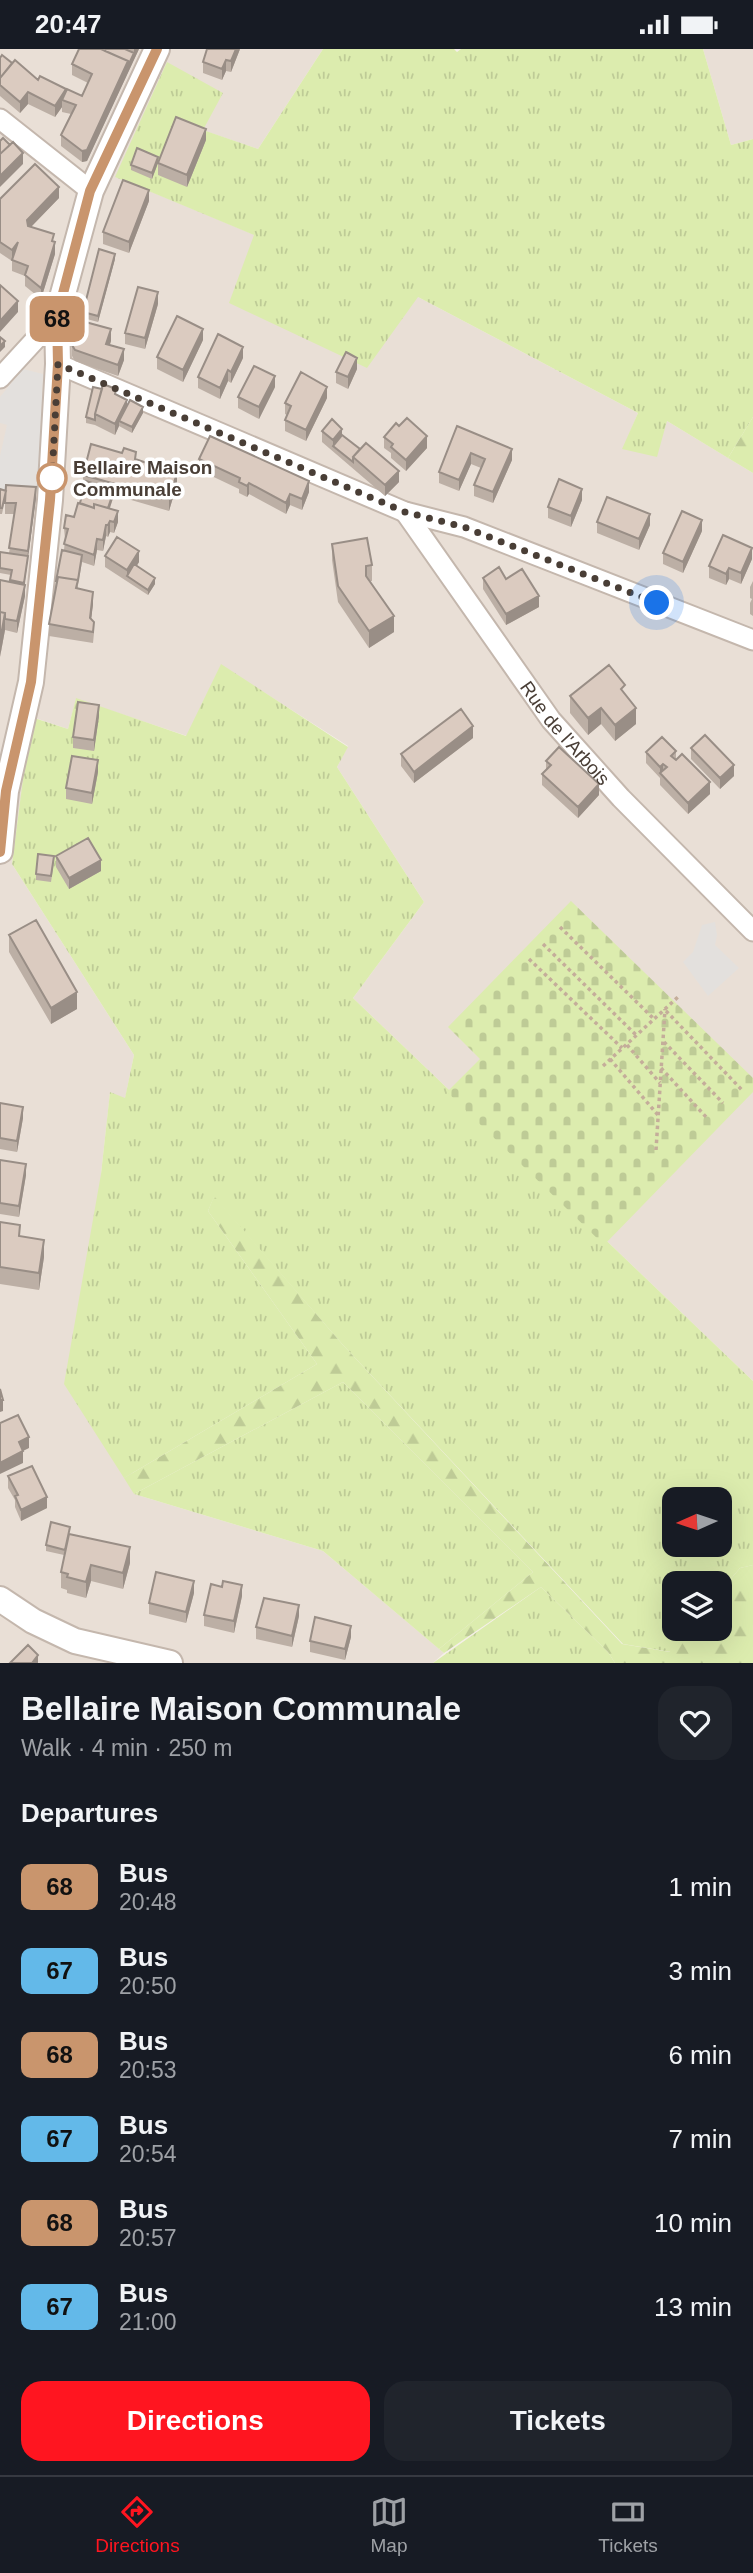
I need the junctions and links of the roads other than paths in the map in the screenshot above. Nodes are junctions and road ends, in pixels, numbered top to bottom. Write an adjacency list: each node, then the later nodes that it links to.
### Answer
1 (158, 49): 3 (street)
2 (0, 119): 3 (street)
3 (90, 191): 4 (street)
4 (57, 316): 5 (street); 6 (street)
5 (58, 364): 7 (street); 9 (street)
6 (0, 378)
7 (405, 512): 8 (street); 10 (street, Rue de l'Arbois)
8 (753, 641)
9 (0, 851)
10 (753, 931)
11 (0, 1599): 12 (street)
12 (170, 1663)

